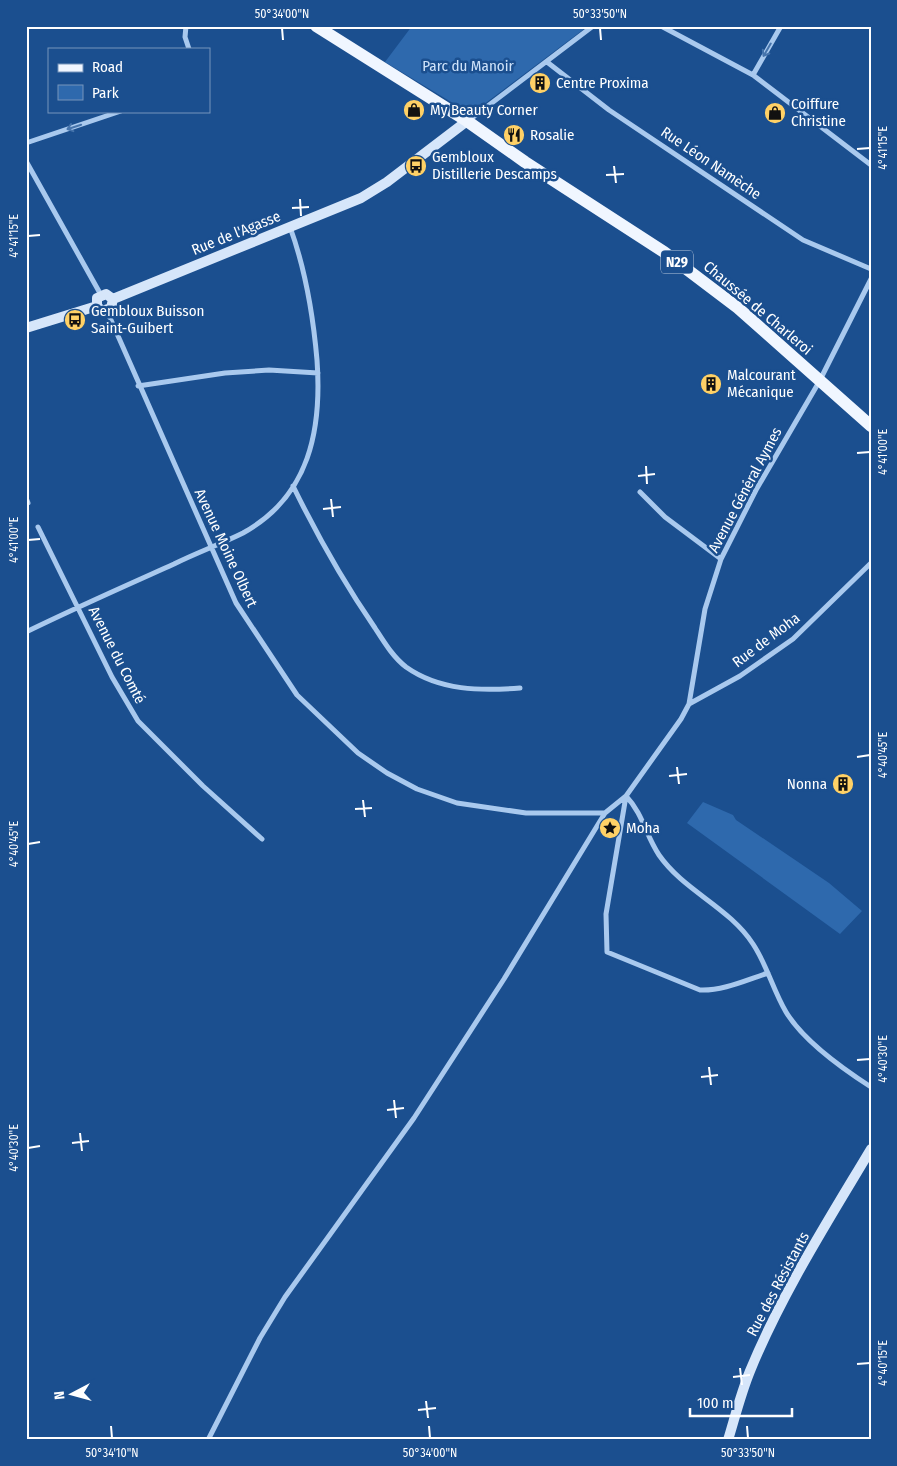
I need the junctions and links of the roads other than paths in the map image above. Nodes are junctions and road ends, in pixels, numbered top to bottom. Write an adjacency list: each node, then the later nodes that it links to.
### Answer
1 (186, 26): 6 (street)
2 (316, 26): 10 (main road, Chaussée de Charleroi / N29)
3 (593, 26): 7 (street)
4 (661, 26): 8 (street)
5 (780, 26): 8 (street, one-way to 8)
6 (189, 48)
7 (547, 62): 10 (street); 15 (street, Rue Léon Namèche)
8 (753, 75): 13 (street)
9 (118, 112): 11 (street, one-way to 11)
10 (467, 121): 14 (street, Rue de l'Agasse); 23 (main road, Chaussée de Charleroi / N29)
11 (26, 143)
12 (26, 161): 17 (street)
13 (871, 165)
14 (290, 227): 18 (street, Rue de l'Agasse); 22 (street)
15 (871, 269)
16 (871, 278): 23 (street, Avenue Général Aymes)
17 (101, 295): 18 (street); 19 (street)
18 (113, 299): 20 (street)
19 (97, 306): 20 (street); 21 (street)
20 (107, 311): 24 (street, Avenue Moine Olbert)
21 (26, 328)
22 (318, 373): 24 (street); 26 (street)
23 (820, 382): 25 (main road, Chaussée de Charleroi / N29); 30 (street, Avenue Général Aymes)
24 (138, 386): 29 (street, Avenue Moine Olbert)
25 (871, 426)
26 (293, 486): 29 (street); 34 (street)
27 (640, 492): 30 (street)
28 (38, 527): 32 (street, Avenue du Comté)
29 (210, 547): 32 (street); 37 (street, Avenue Moine Olbert)
30 (721, 559): 35 (street, Avenue Général Aymes)
31 (871, 563): 35 (street, Rue de Moha)
32 (79, 607): 33 (street); 38 (street, Avenue du Comté)
33 (26, 632)
34 (520, 688)
35 (689, 704): 36 (street, Avenue Général Aymes)
36 (626, 796): 37 (street); 39 (street); 39 (street, Avenue Général Aymes)
37 (605, 813): 42 (street)
38 (262, 839)
39 (768, 972): 40 (street)
40 (871, 1087)
41 (871, 1149): 43 (street, Rue des Résistants)
42 (208, 1440)
43 (728, 1440)

